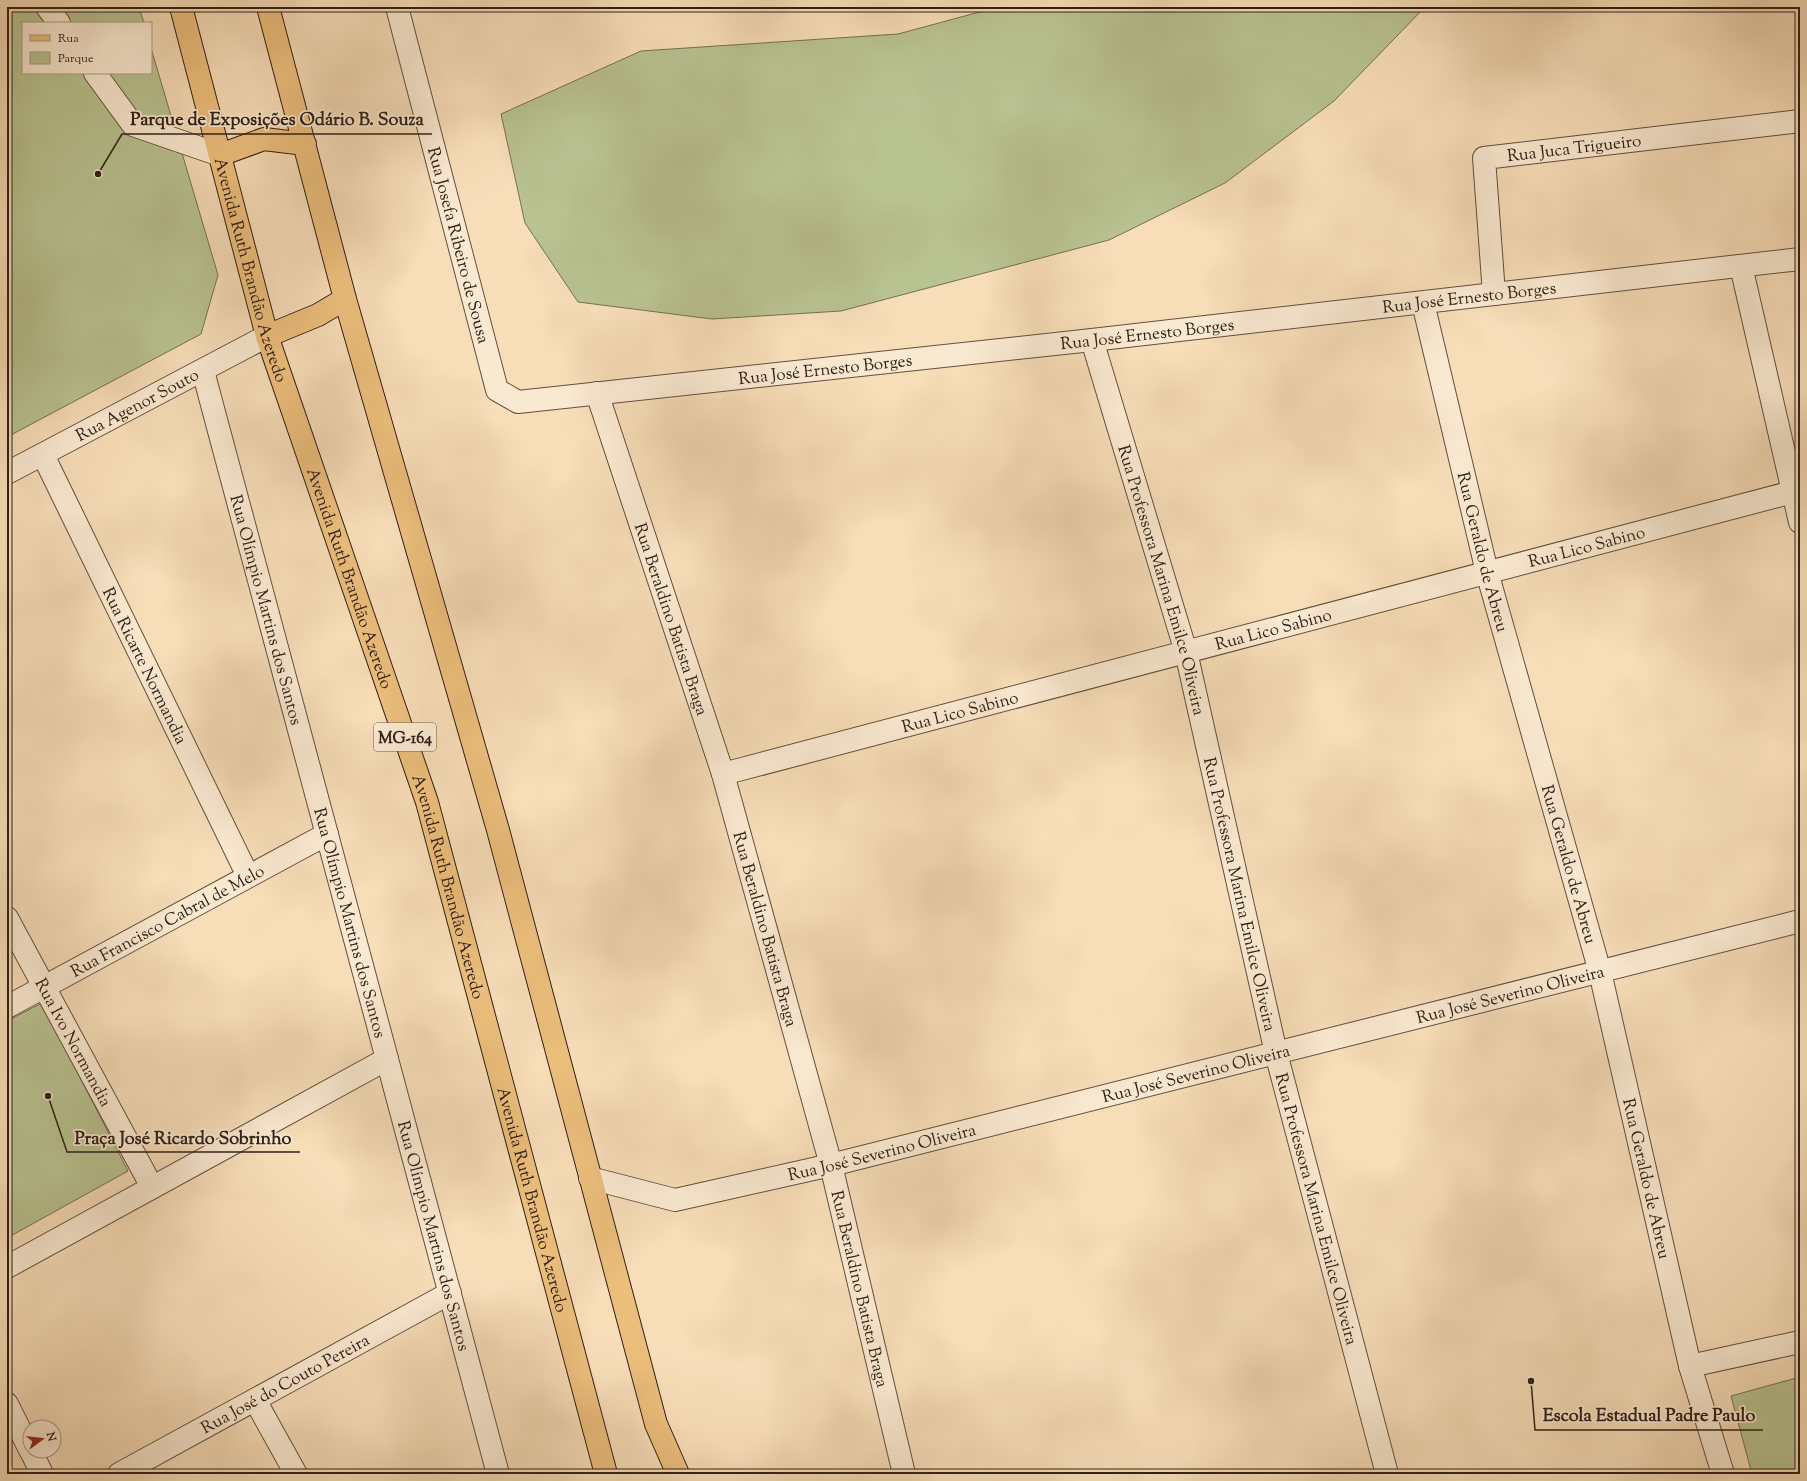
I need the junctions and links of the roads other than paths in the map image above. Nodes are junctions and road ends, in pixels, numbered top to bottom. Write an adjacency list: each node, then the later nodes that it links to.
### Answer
1 (47, 7): 5 (street)
2 (181, 7): 9 (main road, Avenida Ruth Brandão Azeredo / MG-164)
3 (398, 7): 18 (street, Rua Josefa Ribeiro de Sousa)
4 (270, 10): 8 (main road)
5 (58, 22)
6 (96, 74): 9 (street)
7 (1800, 121): 12 (street, Rua Juca Trigueiro)
8 (305, 144): 9 (main road); 13 (main road)
9 (220, 155): 15 (main road, Avenida Ruth Brandão Azeredo / MG-164)
10 (1800, 259): 11 (street, Rua José Ernesto Borges)
11 (1741, 266): 12 (street, Rua José Ernesto Borges); 22 (street)
12 (1494, 294): 14 (street, Rua José Ernesto Borges)
13 (345, 299): 15 (main road); 37 (main road)
14 (1423, 303): 16 (street, Rua José Ernesto Borges); 24 (street, Rua Geraldo de Abreu)
15 (267, 336): 17 (street, Rua Agenor Souto); 51 (main road, Avenida Ruth Brandão Azeredo / MG-164)
16 (1092, 340): 19 (street, Rua José Ernesto Borges); 25 (street, Rua Professora Marina Emilce Oliveira)
17 (203, 371): 20 (street, Rua Agenor Souto); 27 (street, Rua Olímpio Martins dos Santos)
18 (497, 390): 19 (street, Rua José Ernesto Borges)
19 (597, 393): 26 (street, Rua Beraldino Batista Braga)
20 (43, 455): 21 (street, Rua Agenor Souto); 28 (street, Rua Ricarte Normandia)
21 (7, 473)
22 (1797, 491): 23 (street); 24 (street, Rua Lico Sabino)
23 (1800, 522)
24 (1487, 572): 25 (street, Rua Lico Sabino); 31 (street, Rua Geraldo de Abreu)
25 (1186, 652): 26 (street, Rua Lico Sabino); 34 (street, Rua Professora Marina Emilce Oliveira)
26 (723, 774): 36 (street, Rua Beraldino Batista Braga)
27 (327, 834): 28 (street, Rua Francisco Cabral de Melo); 35 (street, Rua Olímpio Martins dos Santos)
28 (248, 876): 32 (street, Rua Francisco Cabral de Melo)
29 (7, 918): 32 (street, Rua Ivo Normandia)
30 (1800, 921): 31 (street, Rua José Severino Oliveira)
31 (1600, 972): 34 (street, Rua José Severino Oliveira); 42 (street, Rua Geraldo de Abreu)
32 (43, 987): 33 (street, Rua Francisco Cabral de Melo); 38 (street, Rua Ivo Normandia)
33 (7, 1007)
34 (1276, 1053): 36 (street, Rua José Severino Oliveira); 54 (street, Rua Professora Marina Emilce Oliveira)
35 (387, 1059): 38 (street); 40 (street, Rua Olímpio Martins dos Santos)
36 (831, 1165): 37 (street, Rua José Severino Oliveira); 53 (street, Rua Beraldino Batista Braga)
37 (590, 1178): 52 (main road)
38 (152, 1187): 39 (street)
39 (7, 1267)
40 (450, 1293): 43 (street, Rua José do Couto Pereira); 50 (street, Rua Olímpio Martins dos Santos)
41 (1800, 1342): 42 (street)
42 (1690, 1366): 55 (street, Rua Geraldo de Abreu)
43 (255, 1400): 48 (street, Rua José do Couto Pereira); 49 (street)
44 (7, 1404): 45 (street)
45 (22, 1434)
46 (34, 1459): 47 (street)
47 (42, 1474)
48 (119, 1474)
49 (296, 1474)
50 (498, 1474)
51 (606, 1474)
52 (678, 1474)
53 (904, 1474)
54 (1388, 1474)
55 (1723, 1474)

